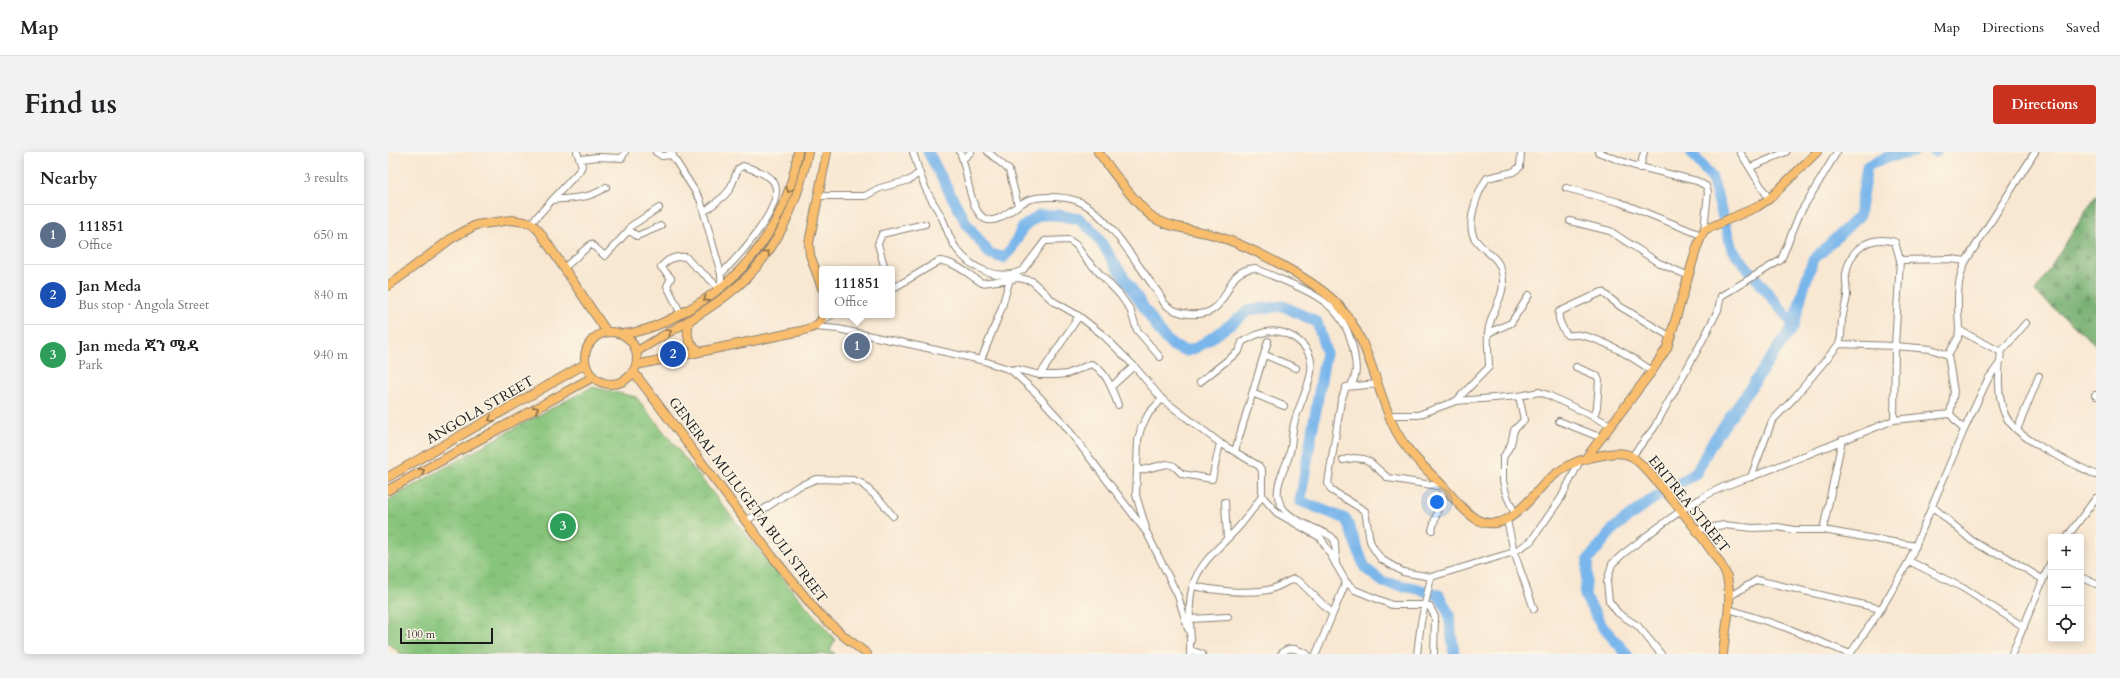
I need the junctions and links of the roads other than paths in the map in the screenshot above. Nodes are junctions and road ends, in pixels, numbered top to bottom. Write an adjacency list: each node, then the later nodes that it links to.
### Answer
1 (577, 152): 23 (street)
2 (625, 152): 23 (street)
3 (656, 152): 21 (street)
4 (798, 152): 48 (main road, one-way to 48)
5 (808, 152): 48 (main road, one-way to 5)
6 (827, 152): 30 (main road)
7 (913, 152): 74 (street)
8 (960, 152): 33 (street)
9 (971, 152): 22 (street)
10 (988, 152): 33 (street)
11 (1098, 152): 89 (main road, ERITREA STREET)
12 (1521, 152): 63 (street)
13 (1598, 152): 24 (street)
14 (1615, 152): 24 (street)
15 (1644, 152): 26 (street)
16 (1740, 152): 25 (street)
17 (1786, 152): 25 (street)
18 (1817, 152): 31 (main road)
19 (1837, 152): 113 (street)
20 (2035, 152): 43 (street)
21 (673, 153): 35 (street)
22 (964, 158)
23 (581, 159): 32 (street)
24 (1612, 159): 26 (street)
25 (1751, 167): 31 (street)
26 (1640, 168): 41 (street)
27 (916, 175): 30 (street)
28 (606, 187): 32 (street)
29 (1566, 188): 41 (street)
30 (817, 196): 50 (main road)
31 (1769, 199): 41 (main road)
32 (552, 200): 37 (street)
33 (1018, 205): 87 (street)
34 (659, 208): 40 (street)
35 (704, 212): 46 (street); 46 (street)
36 (1570, 221): 47 (street)
37 (531, 223): 45 (main road); 51 (main road)
38 (925, 224): 44 (street)
39 (661, 226): 40 (street)
40 (629, 230): 45 (street)
41 (1703, 232): 47 (main road)
42 (1900, 260): 43 (street); 67 (street); 68 (street)
43 (1966, 261): 61 (street)
44 (884, 266)
45 (564, 268): 62 (main road)
46 (721, 274): 53 (street)
47 (1689, 276): 65 (main road)
48 (739, 278): 53 (main road); 58 (main road)
49 (1010, 279): 52 (street); 56 (street); 75 (street)
50 (819, 280)
51 (388, 286)
52 (895, 287)
53 (720, 289): 55 (main road, one-way to 55); 55 (street)
54 (1529, 295): 63 (street)
55 (681, 314): 64 (main road)
56 (1079, 316): 78 (street); 84 (street)
57 (823, 318): 60 (main road)
58 (688, 321): 69 (main road); 70 (main road, one-way to 58)
59 (2026, 323): 71 (street)
60 (815, 327): 69 (main road); 75 (street)
61 (1959, 330): 71 (street); 73 (street)
62 (607, 332): 64 (main road); 76 (main road)
63 (1488, 333): 96 (street)
64 (622, 334): 70 (main road)
65 (1671, 337): 83 (main road); 83 (street)
66 (1268, 341): 72 (street)
67 (1839, 344): 68 (street); 119 (street)
68 (1895, 346): 73 (street); 104 (street)
69 (699, 350): 80 (main road)
70 (636, 352): 80 (main road)
71 (2001, 352): 77 (street)
72 (1265, 355): 81 (street); 93 (street)
73 (1948, 355): 100 (street)
74 (1160, 357)
75 (981, 360): 82 (street)
76 (585, 364): 86 (main road); 97 (main road, ANGOLA STREET)
77 (1999, 364): 107 (street); 108 (street)
78 (1134, 366): 92 (street); 95 (street)
79 (1576, 367): 103 (street)
80 (635, 368): 86 (main road); 130 (main road, GENERAL MULUGETA BULI STREET)
81 (1296, 368)
82 (1012, 370): 84 (street); 134 (street)
83 (1652, 371): 106 (main road)
84 (1040, 375): 92 (street)
85 (2038, 376): 108 (street)
86 (593, 377): 102 (main road, one-way to 86)
87 (1355, 378): 90 (street); 91 (street)
88 (1200, 382): 140 (street)
89 (1377, 384): 91 (street); 101 (main road, ERITREA STREET)
90 (1351, 385): 91 (street); 143 (street)
91 (1362, 385)
92 (1111, 387): 98 (street)
93 (1252, 393): 99 (street); 112 (street)
94 (1519, 396): 96 (street); 103 (street); 127 (street)
95 (1162, 399): 111 (street); 116 (street)
96 (1456, 401): 101 (street)
97 (516, 405): 102 (main road); 118 (main road, ANGOLA STREET, one-way to 118)
98 (1118, 406)
99 (1284, 406)
100 (1950, 414): 104 (street); 107 (street)
101 (1389, 415): 120 (main road, ERITREA STREET)
102 (523, 416): 121 (main road, one-way to 102)
103 (1594, 417): 106 (street)
104 (1894, 420): 110 (street)
105 (1559, 421): 109 (street)
106 (1610, 425): 109 (main road)
107 (1964, 430): 125 (street)
108 (2017, 430): 117 (street)
109 (1602, 438): 114 (main road)
110 (1842, 440): 119 (street); 133 (street)
111 (1220, 443): 112 (street); 116 (street)
112 (1235, 452): 122 (street)
113 (1632, 456): 114 (main road, ERITREA STREET); 126 (main road, ERITREA STREET)
114 (1583, 459): 127 (main road, ERITREA STREET); 138 (street)
115 (1343, 460): 120 (street)
116 (1137, 471): 134 (street)
117 (2096, 475)
118 (388, 477)
119 (1751, 477): 126 (street)
120 (1444, 487): 129 (main road, ERITREA STREET); 131 (street)
121 (388, 490)
122 (1262, 496): 136 (street); 140 (street)
123 (2096, 498): 135 (street)
124 (1225, 502): 136 (street)
125 (1933, 507): 137 (street); 144 (street)
126 (1681, 511): 132 (main road, ERITREA STREET); 166 (street)
127 (1516, 514): 129 (main road, ERITREA STREET)
128 (893, 516): 130 (street)
129 (1506, 520): 138 (street)
130 (746, 521): 159 (main road, GENERAL MULUGETA BULI STREET)
131 (1432, 530)
132 (1696, 530): 133 (street); 148 (main road, ERITREA STREET)
133 (1823, 530): 137 (street)
134 (1147, 533): 157 (street)
135 (2069, 534)
136 (1227, 539): 147 (street)
137 (1916, 546): 139 (street)
138 (1514, 552): 143 (street); 150 (street)
139 (1909, 561): 152 (street); 156 (street)
140 (1336, 565): 145 (street)
141 (2048, 568): 144 (street)
142 (2084, 578): 146 (street)
143 (1431, 579): 149 (street)
144 (2042, 579): 156 (street)
145 (1346, 582): 149 (street); 153 (street)
146 (2096, 584)
147 (1193, 586): 153 (street); 155 (street)
148 (1730, 596): 151 (main road, ERITREA STREET); 152 (street)
149 (1424, 605): 164 (street); 165 (street)
150 (1534, 609)
151 (1729, 609): 152 (street); 167 (main road, ERITREA STREET)
152 (1881, 609)
153 (1332, 613): 163 (street)
154 (1228, 617): 155 (street)
155 (1190, 619): 157 (street)
156 (2024, 627): 168 (street)
157 (1191, 640): 158 (street)
158 (1190, 652): 160 (street)
159 (867, 654)
160 (1202, 654)
161 (1280, 654): 162 (street)
162 (1307, 654)
163 (1316, 654)
164 (1417, 654)
165 (1434, 654)
166 (1661, 654)
167 (1723, 654)
168 (2012, 654)

